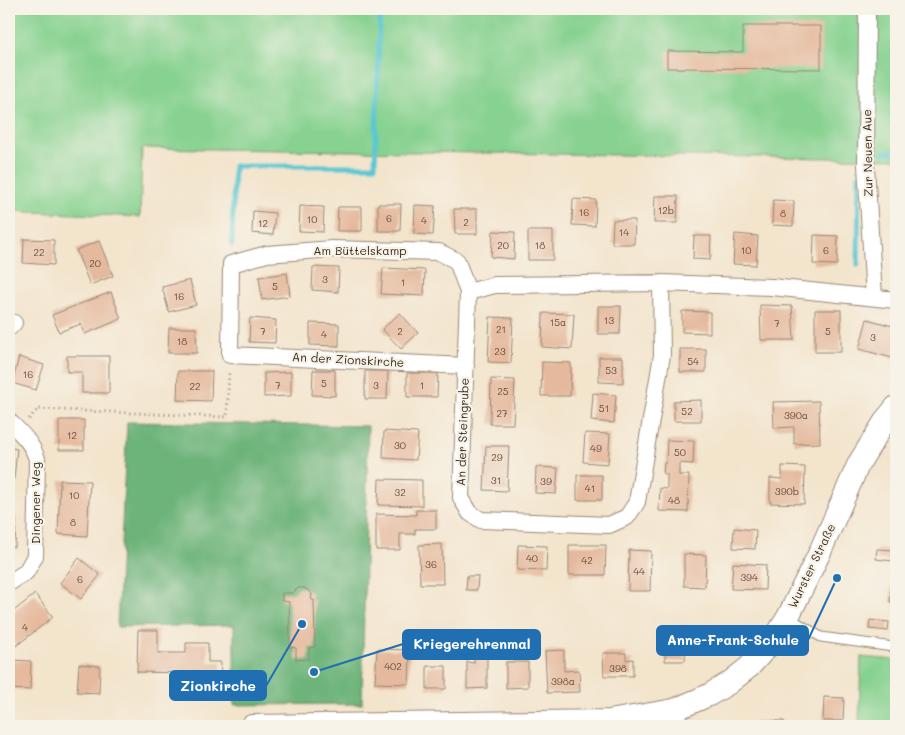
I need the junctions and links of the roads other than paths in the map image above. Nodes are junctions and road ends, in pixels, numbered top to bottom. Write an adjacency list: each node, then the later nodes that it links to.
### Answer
1 (867, 9): 4 (street, Zur Neuen Aue)
2 (661, 283): 3 (street); 4 (street); 7 (street, An der Steingrube)
3 (468, 292): 6 (street, Am Büttelskamp); 7 (street, An der Steingrube)
4 (874, 297): 5 (street)
5 (896, 300)
6 (230, 355): 7 (street, An der Zionskirche)
7 (466, 366)
8 (896, 407): 11 (main road, Wurster Straße)
9 (14, 426): 10 (street, Dingener Weg)
10 (9, 583)
11 (788, 617): 12 (lane); 13 (main road, Wurster Straße)
12 (893, 647)
13 (608, 723): 14 (main road, Wurster Straße)
14 (252, 726)

